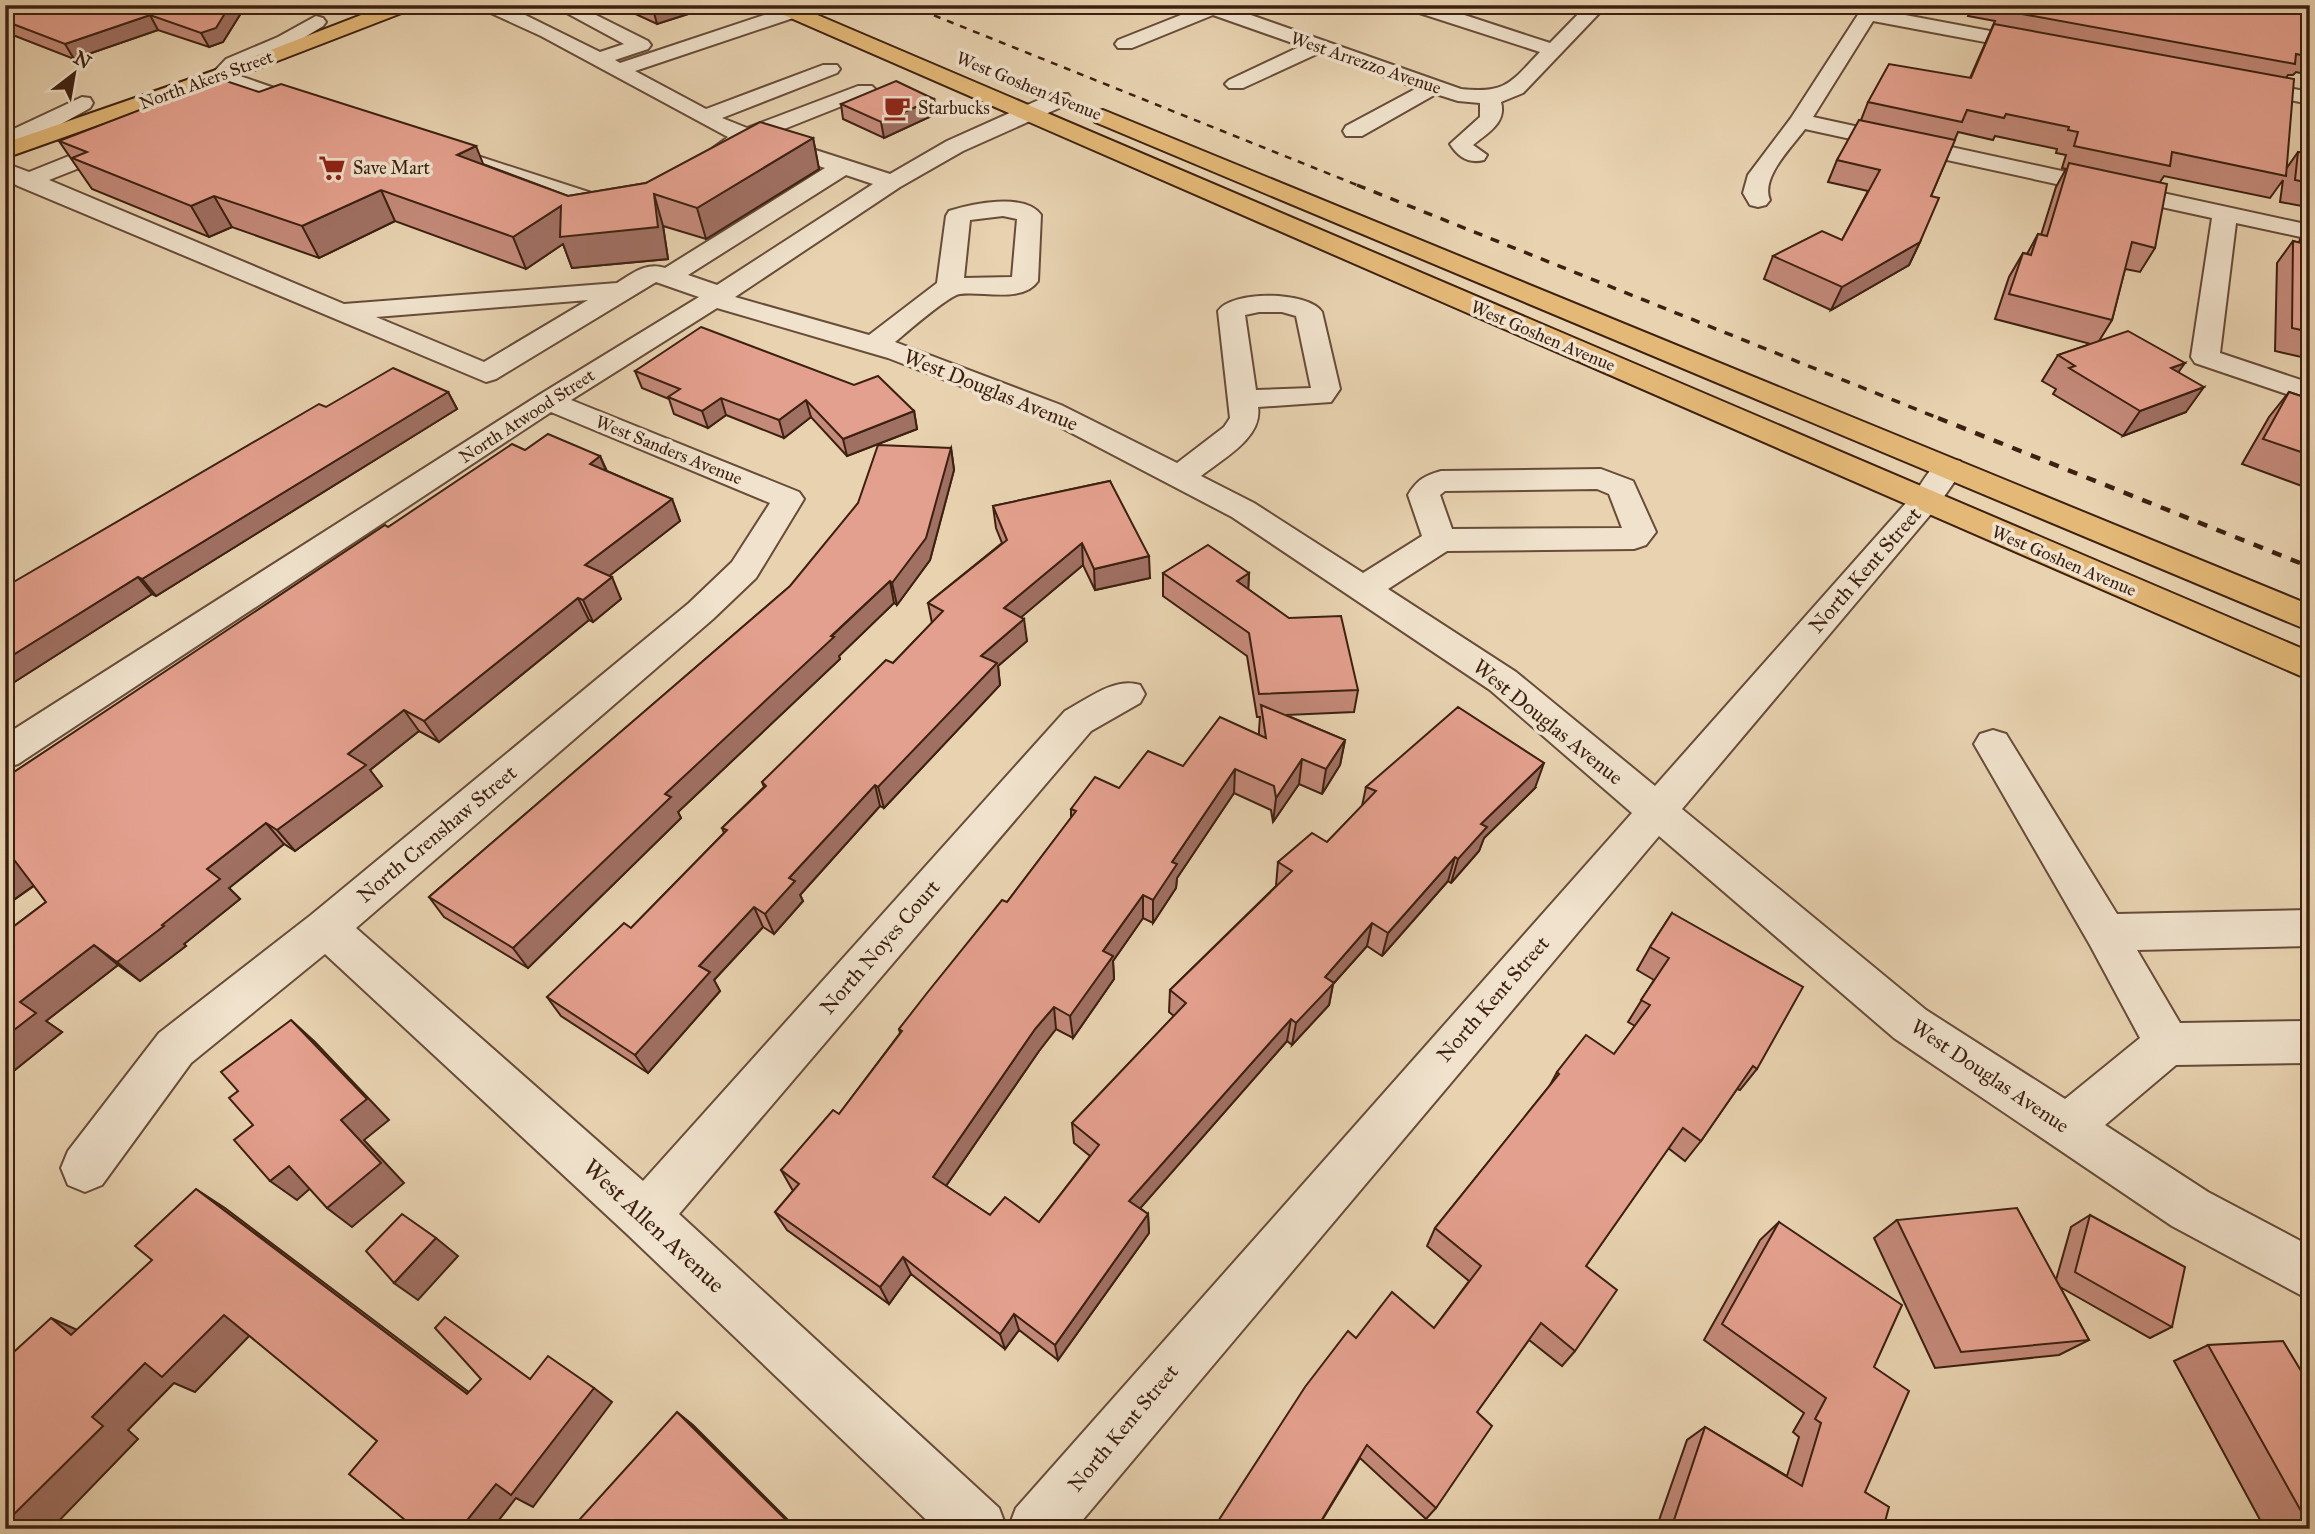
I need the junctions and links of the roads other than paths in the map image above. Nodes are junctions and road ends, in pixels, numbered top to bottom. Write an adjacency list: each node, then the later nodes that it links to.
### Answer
1 (359, 5): 12 (main road, North Akers Street)
2 (405, 5): 20 (main road, North Akers Street)
3 (489, 5): 11 (street)
4 (540, 5): 11 (street)
5 (561, 5): 17 (street)
6 (833, 5): 29 (main road, West Goshen Avenue)
7 (1598, 5): 15 (street)
8 (1224, 7): 13 (street); 14 (street, West Arrezzo Avenue)
9 (1424, 7): 15 (street)
10 (793, 12): 18 (main road); 21 (street); 32 (main road, West Goshen Avenue)
11 (511, 14): 17 (street)
12 (316, 22): 20 (street); 31 (main road, North Akers Street)
13 (1125, 44)
14 (1317, 46): 23 (street); 24 (street, West Arrezzo Avenue)
15 (1553, 50): 27 (street)
16 (2055, 50): 35 (street)
17 (598, 59): 21 (street)
18 (976, 68)
19 (830, 69): 34 (street)
20 (220, 76): 25 (street); 42 (main road, North Akers Street)
21 (628, 76): 34 (street)
22 (2216, 80): 28 (street)
23 (1236, 84)
24 (1434, 87): 27 (street, West Arrezzo Avenue); 37 (street)
25 (254, 90): 30 (street); 33 (street)
26 (864, 90): 39 (street)
27 (1482, 97): 43 (street)
28 (2310, 98)
29 (1060, 99): 32 (street, North Atwood Street); 62 (main road, West Goshen Avenue)
30 (229, 100)
31 (82, 103): 36 (main road, North Akers Street); 40 (street)
32 (1027, 113): 47 (street, North Atwood Street); 62 (main road, West Goshen Avenue)
33 (334, 116)
34 (704, 117): 39 (street)
35 (1800, 121): 49 (street); 50 (street)
36 (5, 129)
37 (1354, 131)
38 (140, 135): 46 (street)
39 (745, 137): 44 (street); 45 (street)
40 (5, 141)
41 (431, 148): 48 (street)
42 (5, 151)
43 (1476, 155)
44 (709, 157)
45 (843, 167): 47 (street); 52 (street)
46 (16, 175): 56 (street)
47 (892, 182): 55 (street, North Atwood Street)
48 (637, 197)
49 (1758, 200)
50 (2225, 213): 51 (street); 58 (street)
51 (2310, 232)
52 (668, 277): 54 (street); 55 (street, West Douglas Avenue)
53 (950, 286): 57 (street)
54 (624, 289): 56 (street); 56 (street)
55 (717, 297): 57 (street, West Douglas Avenue); 60 (street, North Atwood Street)
56 (339, 311)
57 (874, 345): 61 (street, West Douglas Avenue)
58 (2310, 393)
59 (1242, 399): 61 (street)
60 (549, 401): 63 (street, West Sanders Avenue); 70 (street, North Atwood Street)
61 (1179, 477): 65 (street, West Douglas Avenue)
62 (1937, 485): 66 (main road, West Goshen Avenue); 67 (main road, West Goshen Avenue); 71 (street, North Kent Street)
63 (788, 499): 72 (street, North Crenshaw Street)
64 (1440, 540): 64 (street); 65 (street)
65 (1363, 589): 71 (street, West Douglas Avenue)
66 (2310, 619)
67 (2310, 667)
68 (1127, 694): 79 (street, North Noyes Court)
69 (1993, 744): 74 (street)
70 (5, 754)
71 (1657, 810): 77 (street, West Douglas Avenue); 82 (street, North Kent Street)
72 (326, 928): 78 (street, North Crenshaw Street); 79 (street, West Allen Avenue)
73 (2310, 928): 74 (street)
74 (2105, 932): 76 (street)
75 (2310, 1042): 76 (street)
76 (2167, 1044): 77 (street)
77 (2067, 1127): 80 (street, West Douglas Avenue)
78 (85, 1168)
79 (645, 1216): 81 (street, West Allen Avenue)
80 (2310, 1274)
81 (978, 1529)
82 (1037, 1529)

